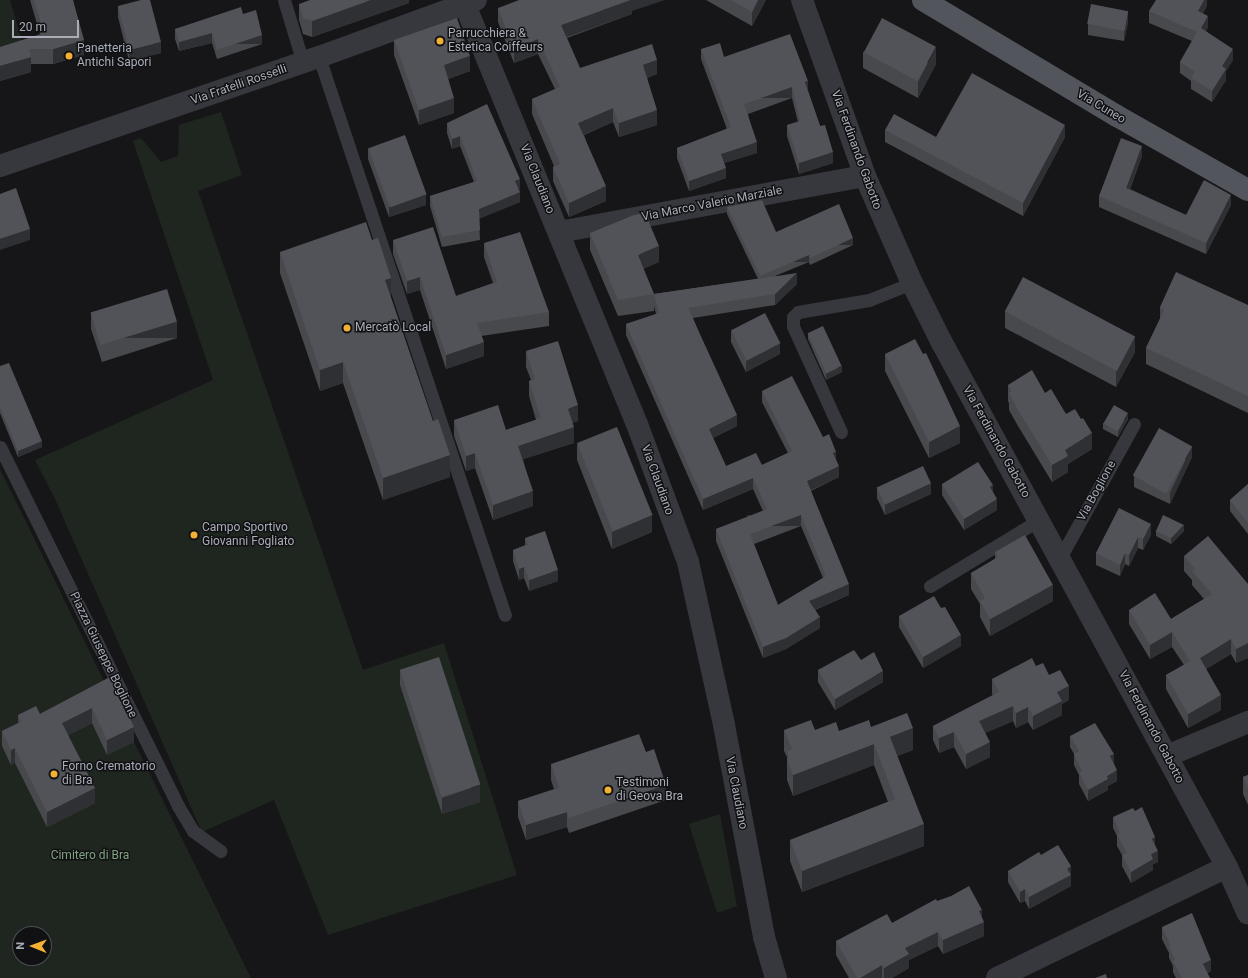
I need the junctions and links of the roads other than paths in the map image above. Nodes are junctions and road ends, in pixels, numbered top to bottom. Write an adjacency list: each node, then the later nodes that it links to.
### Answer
1 (284, 0): 7 (lane)
2 (802, 0): 9 (street, Via Ferdinando Gabotto)
3 (923, 0): 6 (main road, Via Cuneo)
4 (934, 0): 6 (main road, Via Cuneo)
5 (468, 1): 7 (street, Via Fratelli Rosselli); 11 (street, Via Claudiano)
6 (958, 18): 10 (main road, Via Cuneo)
7 (311, 60): 8 (street, Via Fratelli Rosselli); 19 (lane)
8 (0, 166)
9 (864, 176): 11 (street, Via Marco Valerio Marziale); 12 (street, Via Ferdinando Gabotto)
10 (1248, 190)
11 (559, 232): 25 (street, Via Claudiano)
12 (912, 283): 14 (lane); 16 (street, Via Ferdinando Gabotto)
13 (1134, 424): 17 (lane, Via Boglione)
14 (841, 432)
15 (0, 447): 22 (lane, Piazza Giuseppe Boglione)
16 (1039, 520): 17 (street, Via Ferdinando Gabotto); 18 (lane)
17 (1060, 558): 21 (street, Via Ferdinando Gabotto)
18 (930, 586)
19 (505, 615)
20 (1248, 722): 21 (street)
21 (1167, 756): 23 (street, Via Ferdinando Gabotto)
22 (221, 852)
23 (1226, 867): 24 (street, Via Ferdinando Gabotto); 26 (street)
24 (1248, 914)
25 (776, 978)
26 (997, 978)

